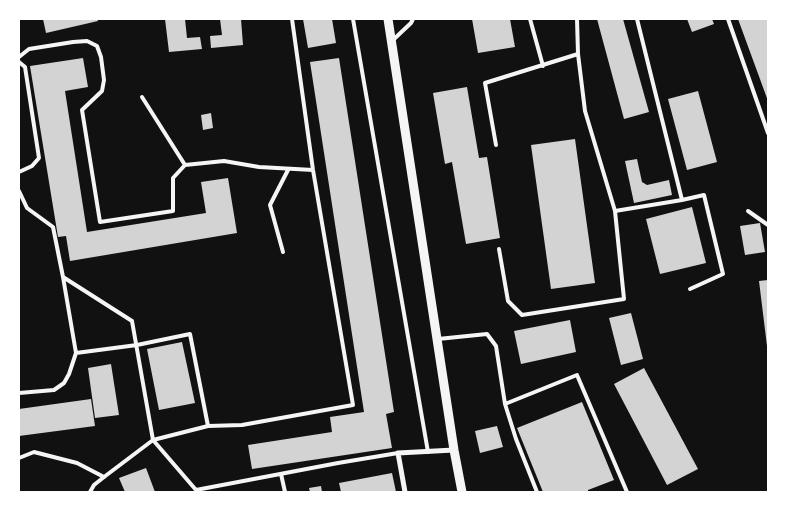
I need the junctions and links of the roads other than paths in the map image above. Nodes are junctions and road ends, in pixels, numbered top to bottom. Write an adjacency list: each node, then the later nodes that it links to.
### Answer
1 (292, 19): 20 (lane)
2 (353, 19): 39 (lane)
3 (388, 19): 9 (street)
4 (413, 19): 9 (lane)
5 (530, 19): 13 (lane)
6 (577, 19): 10 (lane)
7 (637, 19): 23 (lane)
8 (728, 19): 15 (lane)
9 (391, 41): 31 (street)
10 (578, 54): 13 (lane); 25 (lane)
11 (19, 57): 18 (lane)
12 (19, 62): 21 (lane)
13 (543, 66): 17 (lane)
14 (142, 97): 18 (lane)
15 (768, 127): 16 (lane)
16 (768, 133)
17 (496, 145)
18 (185, 165): 19 (lane)
19 (288, 170): 20 (lane); 28 (lane)
20 (313, 170): 36 (lane)
21 (19, 172)
22 (19, 191): 29 (lane)
23 (682, 200): 25 (lane); 30 (lane)
24 (748, 211): 26 (lane)
25 (615, 212): 27 (lane)
26 (768, 225)
27 (499, 249)
28 (283, 252)
29 (63, 277): 32 (lane); 33 (lane)
30 (690, 289)
31 (438, 338): 35 (lane); 38 (street)
32 (137, 345): 33 (lane); 36 (lane); 37 (lane)
33 (76, 353): 34 (lane)
34 (19, 393)
35 (505, 404): 49 (lane); 50 (lane)
36 (208, 426): 37 (lane)
37 (154, 440): 43 (lane); 44 (lane)
38 (454, 450): 39 (street); 48 (street)
39 (428, 452): 40 (street)
40 (398, 453): 42 (lane); 47 (street)
41 (19, 458): 43 (lane)
42 (281, 474): 44 (lane); 46 (lane)
43 (104, 477): 45 (lane)
44 (195, 491)
45 (90, 492)
46 (285, 492)
47 (405, 492)
48 (462, 492)
49 (537, 492)
50 (627, 492)

